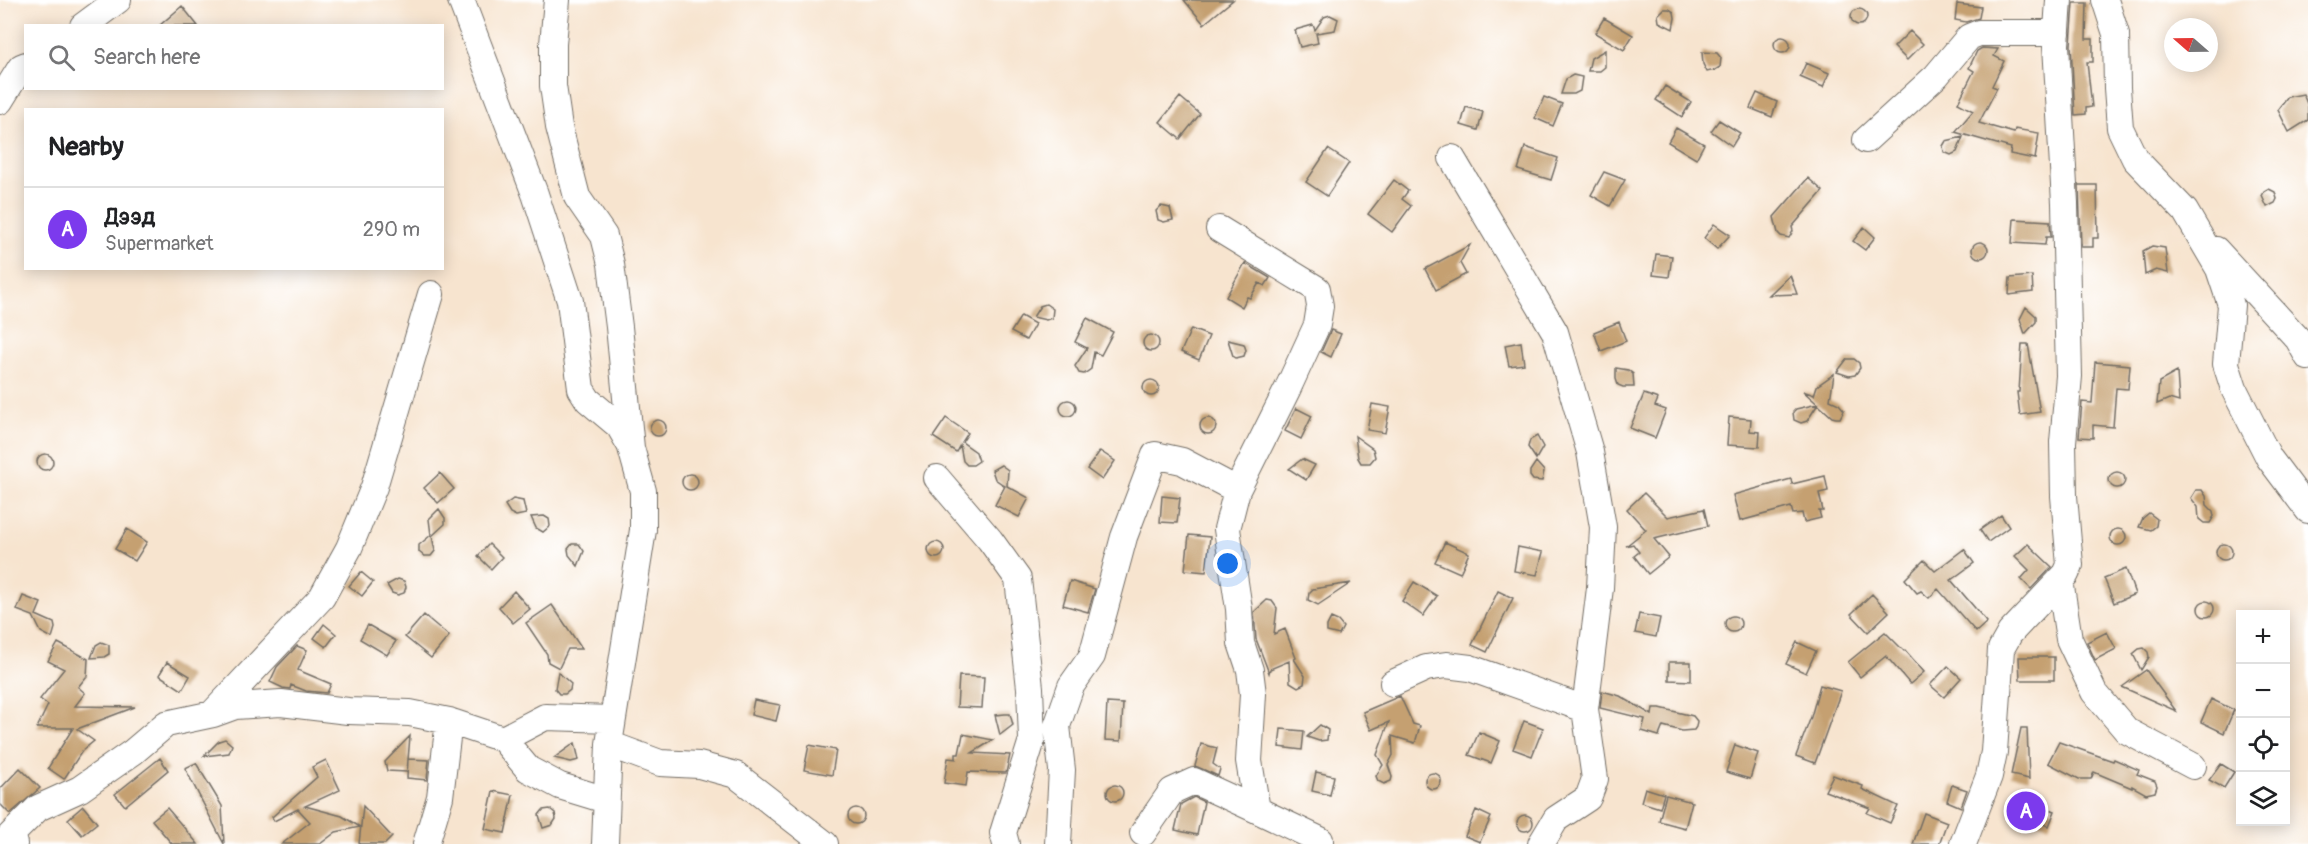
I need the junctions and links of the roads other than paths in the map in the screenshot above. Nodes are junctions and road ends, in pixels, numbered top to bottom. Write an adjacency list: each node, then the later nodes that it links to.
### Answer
1 (118, 0): 6 (street)
2 (461, 0): 16 (street)
3 (557, 0): 16 (street)
4 (2059, 0): 7 (street)
5 (2105, 0): 13 (street)
6 (86, 24)
7 (2057, 33): 10 (street); 20 (street)
8 (24, 66): 9 (street)
9 (0, 101)
10 (1866, 140)
11 (1452, 158): 22 (street)
12 (1219, 229): 18 (street)
13 (2195, 229): 15 (street); 19 (street)
14 (431, 294): 23 (street)
15 (2308, 357)
16 (631, 448): 24 (street)
17 (937, 478): 36 (street)
18 (1237, 489): 30 (street); 37 (street)
19 (2308, 510)
20 (2060, 580): 28 (street); 40 (street)
21 (1394, 683): 22 (street)
22 (1585, 709): 39 (street)
23 (213, 714): 25 (street); 32 (street)
24 (613, 719): 26 (street); 27 (street)
25 (449, 721): 26 (street); 33 (street)
26 (503, 739): 29 (street)
27 (609, 744): 29 (street); 35 (street)
28 (2193, 766)
29 (606, 800): 34 (street)
30 (1257, 810): 31 (street); 38 (street)
31 (1143, 833)
32 (6, 837)
33 (426, 844)
34 (605, 844)
35 (825, 844)
36 (1006, 844)
37 (1058, 844)
38 (1320, 844)
39 (1541, 844)
40 (1963, 844)

